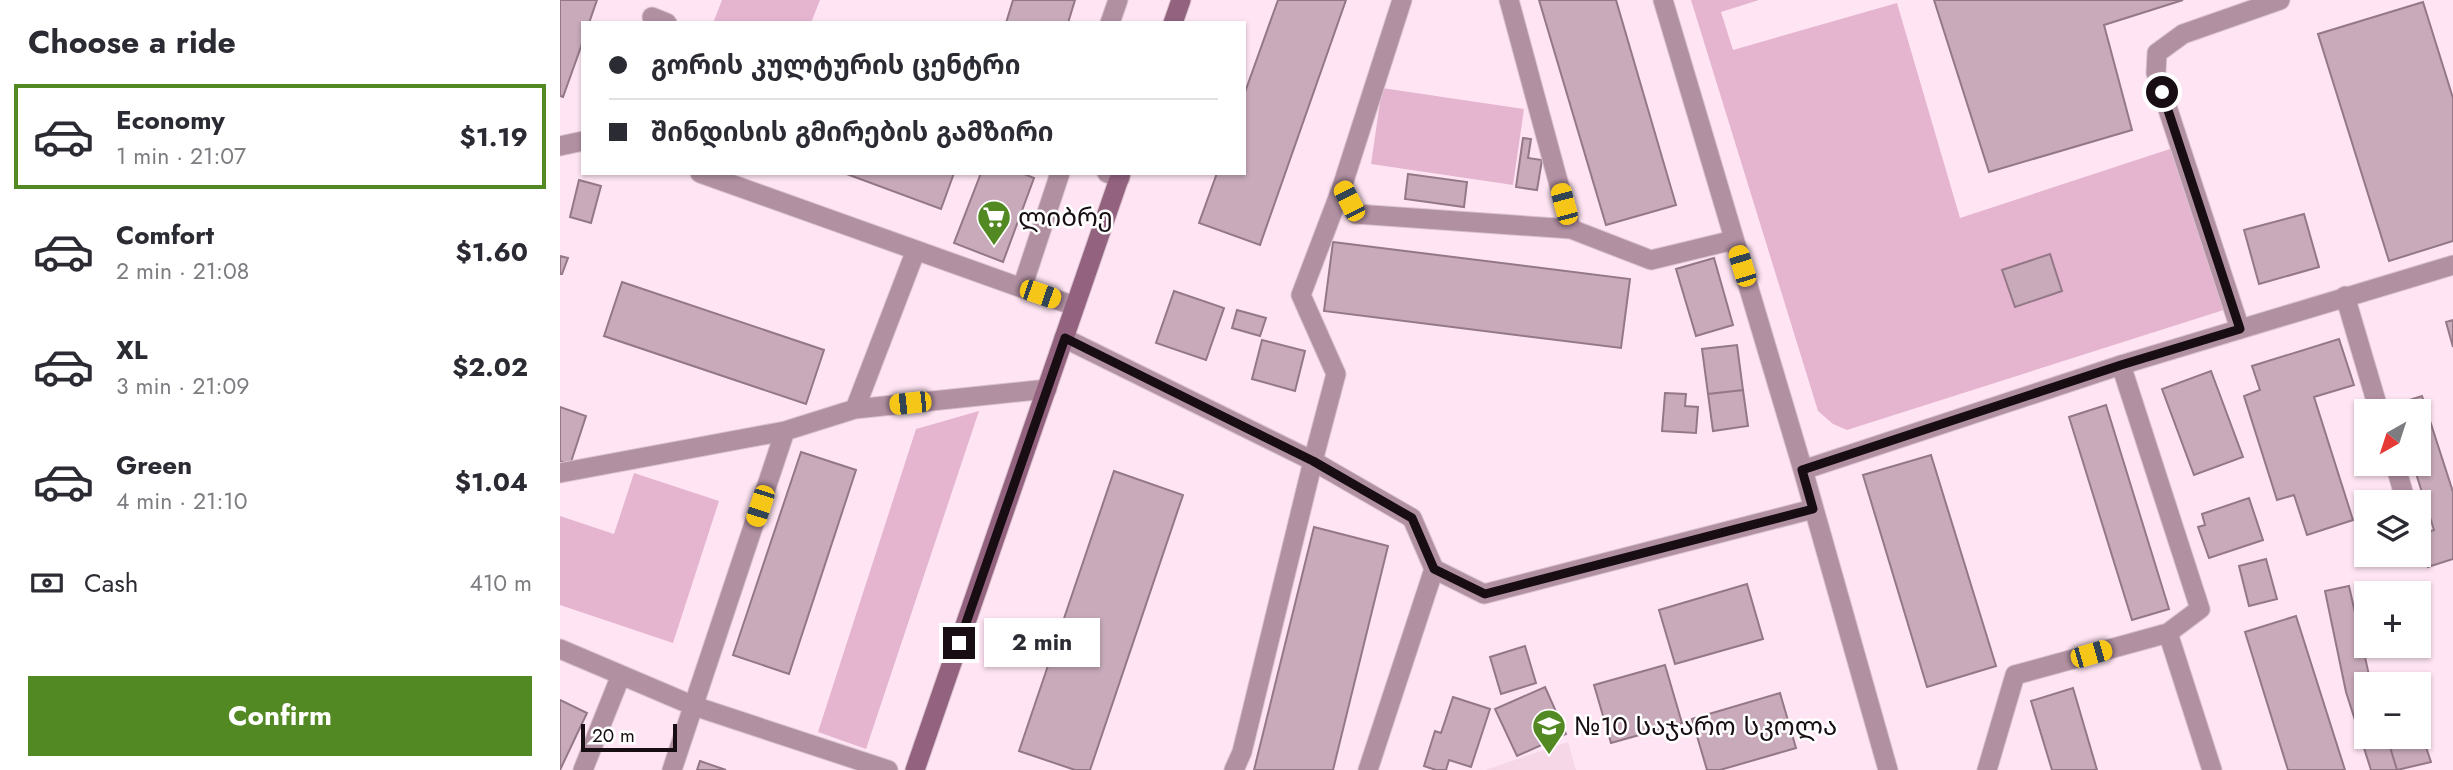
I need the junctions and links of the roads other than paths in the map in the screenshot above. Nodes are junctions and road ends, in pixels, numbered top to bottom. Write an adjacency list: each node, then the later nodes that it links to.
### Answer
1 (1118, 0): 7 (street)
2 (1181, 0): 8 (main road)
3 (1402, 0): 14 (street)
4 (1508, 0): 15 (street)
5 (1662, 0): 16 (street)
6 (2280, 0): 22 (street)
7 (1111, 21)
8 (1174, 21)
9 (581, 141): 10 (street)
10 (560, 146)
11 (706, 175): 17 (street)
12 (1059, 175): 19 (street)
13 (1116, 175): 21 (main road)
14 (1342, 187): 15 (street); 29 (street)
15 (1572, 229): 16 (street)
16 (1734, 240): 30 (street)
17 (916, 250): 19 (street); 27 (street)
18 (2453, 265): 20 (street)
19 (1022, 288): 21 (street)
20 (2345, 296): 22 (street); 26 (street)
21 (1075, 306): 23 (main road)
22 (2240, 329): 24 (street)
23 (1065, 338): 25 (main road); 29 (street)
24 (2121, 365): 30 (street); 34 (street)
25 (1047, 389): 27 (street); 41 (main road)
26 (2375, 399)
27 (855, 409): 28 (street)
28 (785, 430): 31 (street); 37 (street)
29 (1313, 461): 33 (street); 42 (street)
30 (1802, 470): 32 (street)
31 (560, 473)
32 (1813, 509): 33 (street); 44 (street)
33 (1434, 569): 43 (street)
34 (2168, 633): 45 (street); 46 (street)
35 (560, 649): 36 (street)
36 (621, 674): 37 (street); 38 (street)
37 (694, 706): 39 (street); 40 (street)
38 (583, 770)
39 (672, 770)
40 (888, 770)
41 (915, 770)
42 (1234, 770)
43 (1368, 770)
44 (1888, 770)
45 (1987, 770)
46 (2212, 770)

